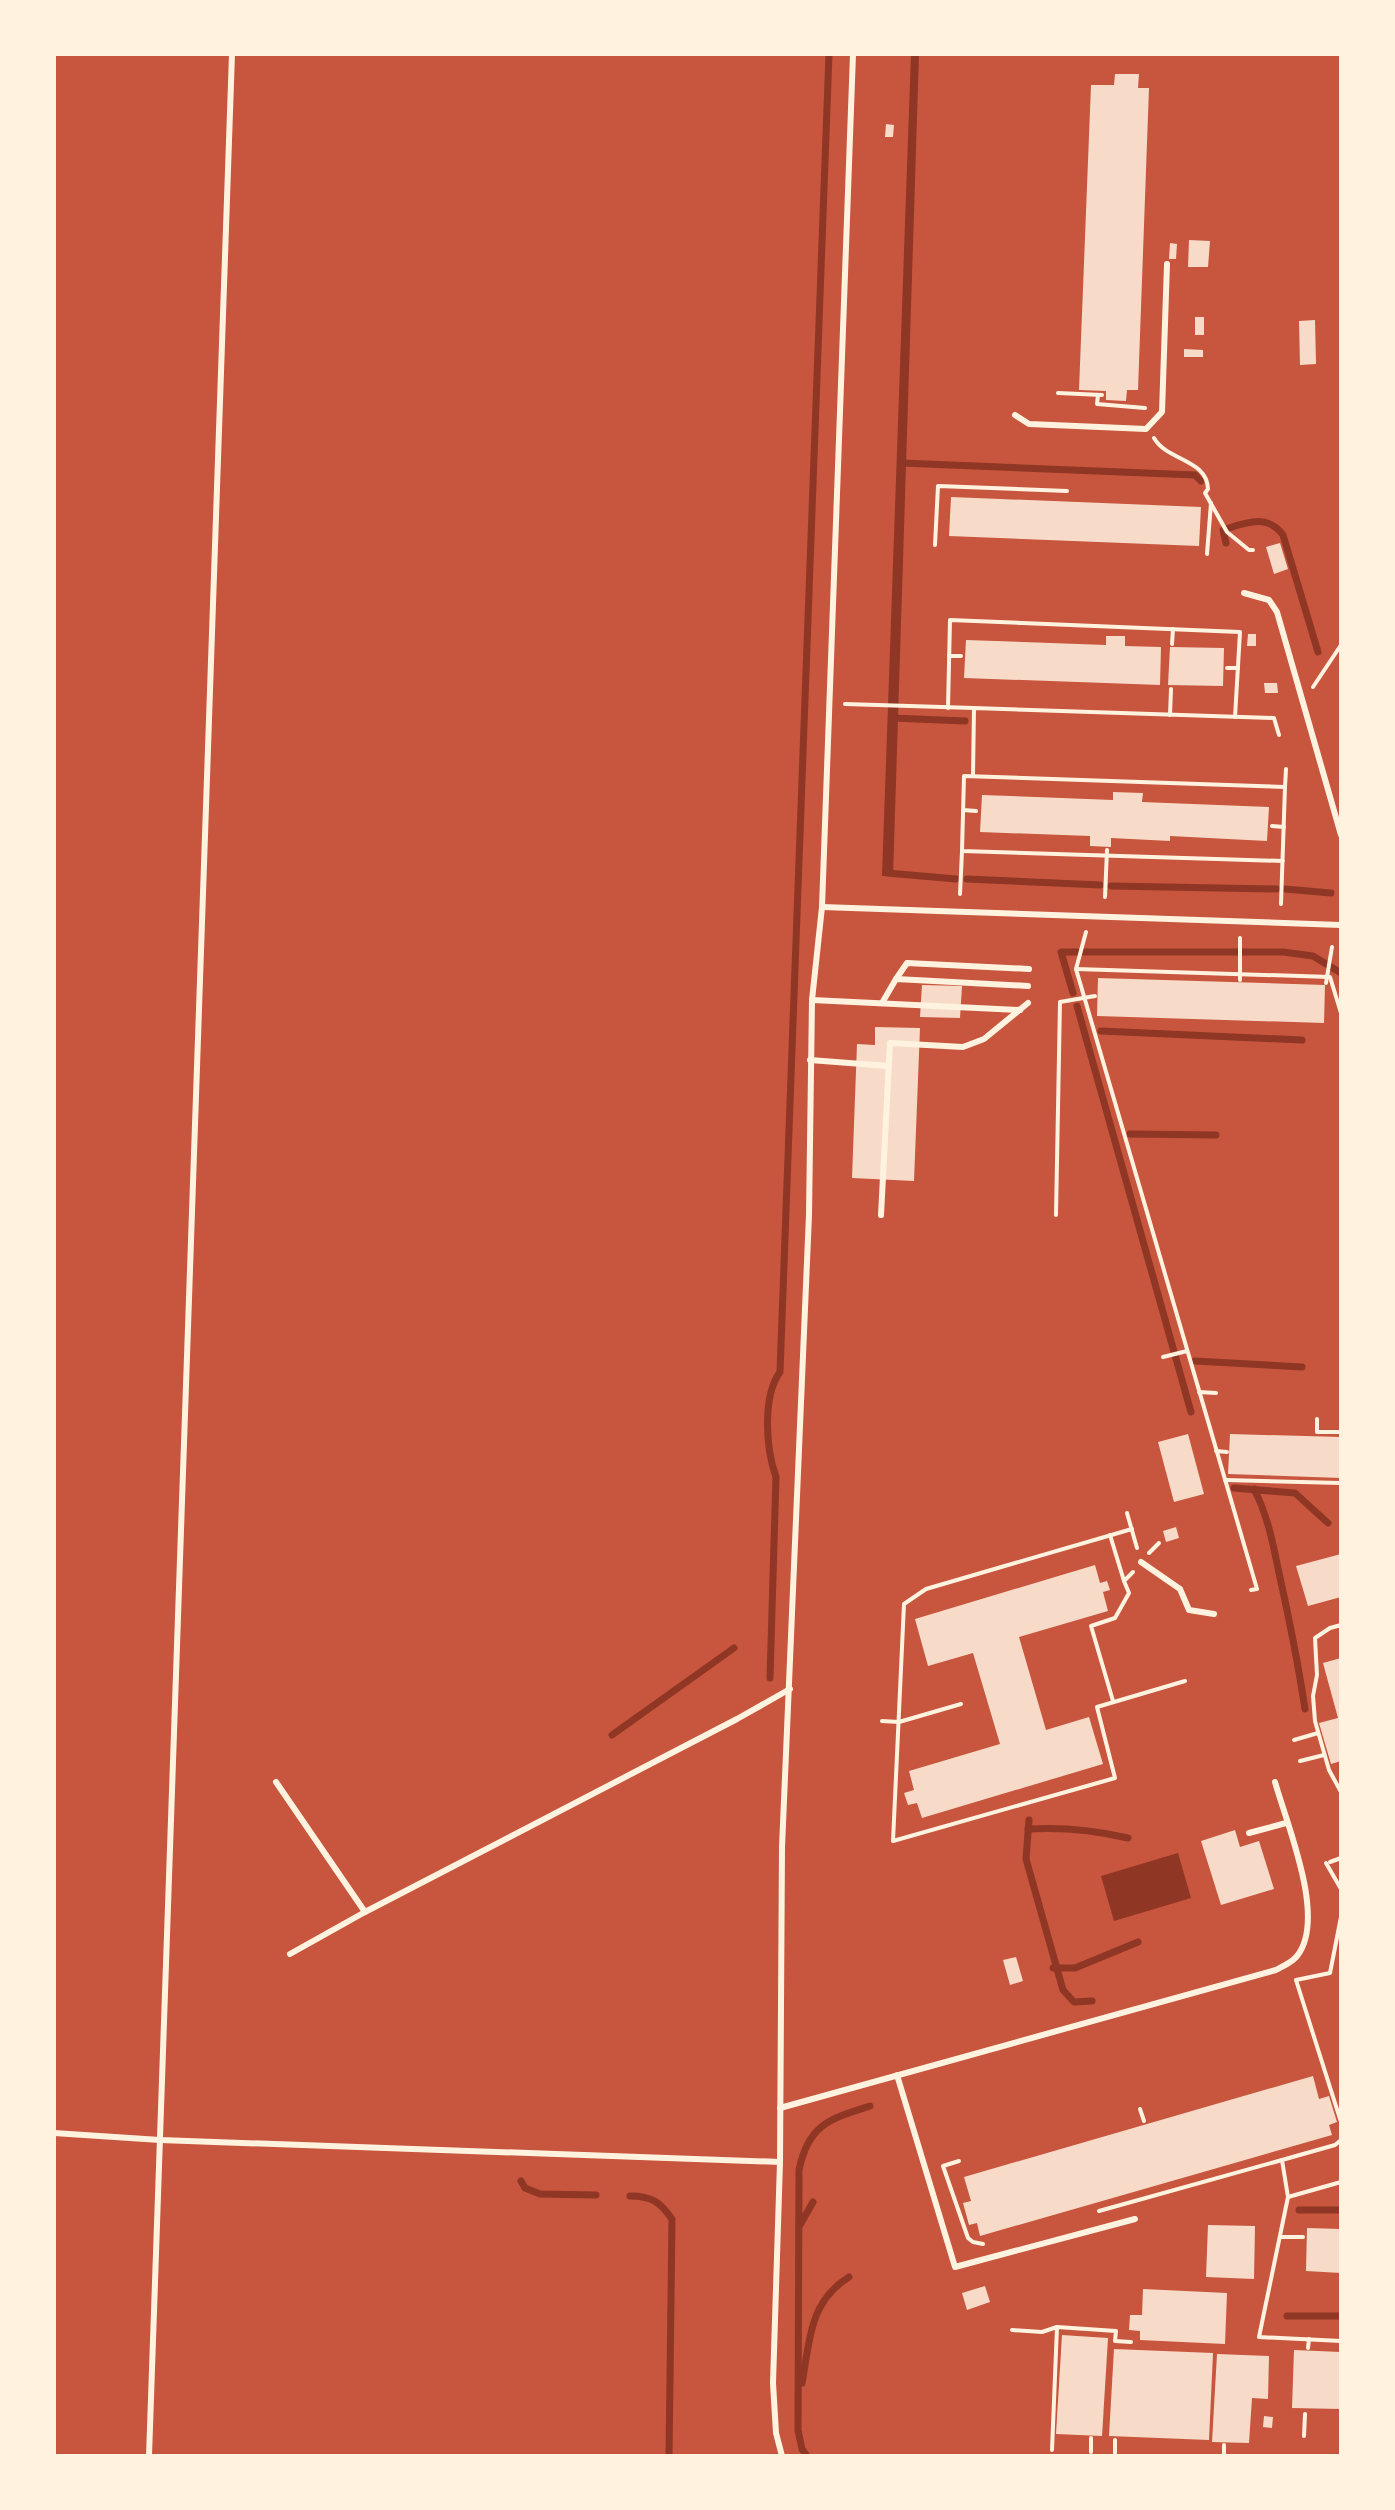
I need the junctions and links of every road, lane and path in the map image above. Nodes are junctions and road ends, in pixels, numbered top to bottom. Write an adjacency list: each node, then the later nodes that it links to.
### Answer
1 (232, 54): 112 (lane)
2 (853, 54): 45 (lane)
3 (1167, 264): 6 (lane)
4 (1058, 393): 5 (path)
5 (1152, 409)
6 (1015, 415)
7 (1153, 436): 9 (path)
8 (1067, 491): 10 (path)
9 (1211, 503): 11 (path); 12 (path)
10 (935, 545)
11 (1253, 550)
12 (1207, 554)
13 (1244, 593): 22 (lane)
14 (1173, 629): 15 (path); 17 (path); 20 (path)
15 (1172, 644)
16 (1341, 645): 22 (path)
17 (949, 656): 18 (path); 24 (path)
18 (961, 656)
19 (1227, 668): 20 (path)
20 (1238, 668): 27 (path)
21 (1171, 689): 26 (path)
22 (1303, 702): 38 (lane)
23 (845, 704): 24 (path)
24 (948, 708): 25 (path)
25 (974, 708): 26 (path); 30 (path)
26 (1170, 715): 27 (path)
27 (1235, 717): 28 (path)
28 (1279, 735)
29 (1286, 769): 32 (path)
30 (973, 776): 31 (path); 34 (path)
31 (1126, 782): 32 (path); 33 (path)
32 (1285, 787): 37 (path)
33 (1126, 789)
34 (963, 810): 35 (path); 39 (path)
35 (976, 811)
36 (1272, 826): 37 (path)
37 (1284, 827): 41 (path)
38 (1341, 835)
39 (962, 851): 40 (path); 42 (path)
40 (1107, 853): 41 (path); 43 (path)
41 (1283, 861): 44 (path)
42 (960, 894)
43 (1105, 897)
44 (1281, 904)
45 (822, 907): 46 (lane); 59 (lane)
46 (1341, 925)
47 (1086, 932): 51 (path)
48 (1240, 938): 53 (path)
49 (1332, 947): 52 (path)
50 (1029, 969): 54 (lane)
51 (1076, 969): 53 (path); 57 (path)
52 (1327, 976): 53 (path); 55 (path); 63 (path)
53 (1240, 977)
54 (896, 979): 56 (lane); 60 (lane)
55 (1326, 983)
56 (1028, 986)
57 (1084, 996): 58 (path); 67 (path); 68 (path)
58 (1095, 996)
59 (812, 1000): 60 (lane); 64 (lane)
60 (882, 1003): 62 (lane)
61 (1028, 1003): 62 (lane)
62 (1020, 1010): 65 (lane)
63 (1341, 1013)
64 (810, 1060): 65 (lane); 87 (lane)
65 (888, 1066): 66 (lane)
66 (881, 1215)
67 (1056, 1215)
68 (1186, 1351): 69 (path); 70 (path)
69 (1164, 1357)
70 (1199, 1392): 71 (path); 74 (path)
71 (1216, 1393)
72 (1317, 1419): 73 (path)
73 (1341, 1432)
74 (1216, 1451): 75 (path); 76 (path)
75 (1227, 1452)
76 (1225, 1480): 77 (path); 83 (path)
77 (1341, 1483)
78 (1127, 1513): 79 (path)
79 (1132, 1529): 80 (path); 81 (path)
80 (1110, 1535): 82 (path); 91 (path)
81 (1141, 1562): 82 (path); 84 (lane)
82 (1124, 1581): 88 (path)
83 (1251, 1590)
84 (1214, 1614)
85 (1341, 1625): 92 (path)
86 (1185, 1681): 88 (path)
87 (790, 1689): 103 (lane); 107 (lane)
88 (1113, 1701): 91 (path)
89 (961, 1704): 91 (path)
90 (882, 1721): 91 (path)
91 (899, 1722)
92 (1318, 1733): 93 (path); 94 (path)
93 (1294, 1740)
94 (1324, 1755): 95 (path); 98 (path)
95 (1300, 1761)
96 (276, 1782): 103 (lane)
97 (1275, 1782): 99 (lane)
98 (1341, 1792)
99 (1286, 1823): 100 (lane); 106 (lane)
100 (1249, 1833)
101 (1341, 1858): 102 (path)
102 (1341, 1889)
103 (365, 1912): 105 (lane)
104 (1341, 1917): 110 (path)
105 (290, 1954)
106 (897, 2075): 107 (lane); 120 (lane)
107 (780, 2108): 116 (lane)
108 (1140, 2109): 109 (path)
109 (1144, 2121)
110 (1341, 2122)
111 (54, 2133): 112 (lane)
112 (160, 2140): 116 (lane); 138 (lane)
113 (1341, 2140): 114 (path)
114 (1282, 2160): 118 (path); 119 (path)
115 (959, 2161): 123 (path)
116 (780, 2162): 139 (lane)
117 (1341, 2182): 118 (path)
118 (1288, 2197): 121 (path)
119 (1088, 2214)
120 (1135, 2219)
121 (1280, 2237): 122 (path); 126 (path)
122 (1303, 2237)
123 (983, 2244)
124 (1057, 2327): 125 (path); 128 (path); 135 (path)
125 (1012, 2330)
126 (1309, 2339): 127 (path); 129 (path)
127 (1341, 2341)
128 (1131, 2342)
129 (1308, 2348)
130 (1305, 2414): 131 (path)
131 (1304, 2436)
132 (1091, 2438): 136 (path)
133 (1115, 2440): 137 (path)
134 (1224, 2445): 140 (path)
135 (1052, 2450)
136 (1091, 2452)
137 (1115, 2453)
138 (149, 2456)
139 (782, 2456)
140 (1224, 2456)

